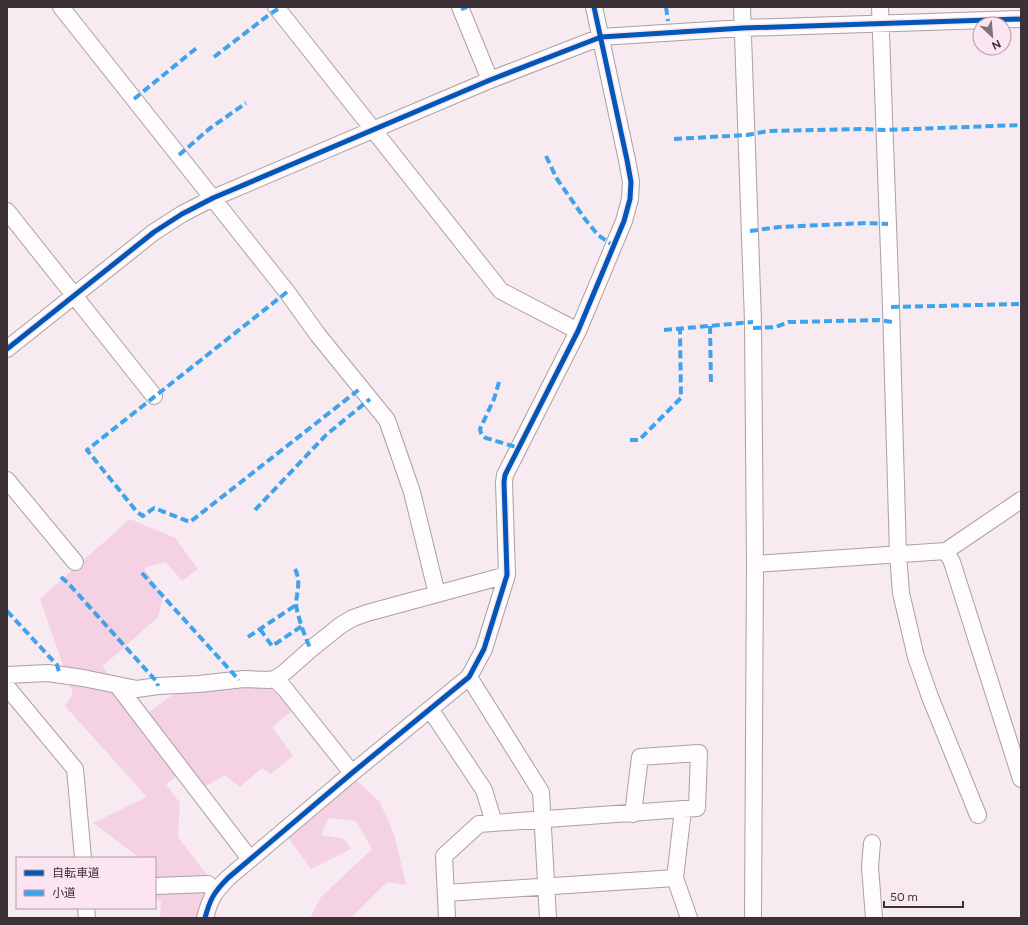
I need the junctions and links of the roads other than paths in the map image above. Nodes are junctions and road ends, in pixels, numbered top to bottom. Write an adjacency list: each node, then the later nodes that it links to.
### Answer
1 (61, 7): 13 (street)
2 (276, 7): 12 (street)
3 (460, 7): 11 (street)
4 (594, 7): 10 (street)
5 (742, 7): 9 (street)
6 (880, 7): 8 (street)
7 (1021, 19): 8 (street)
8 (880, 24): 9 (street); 22 (street)
9 (743, 28): 10 (street); 24 (street)
10 (601, 37): 11 (street); 16 (street)
11 (490, 80): 12 (street)
12 (374, 130): 13 (street); 16 (street)
13 (213, 198): 15 (street); 26 (street)
14 (7, 211): 15 (street)
15 (75, 295): 17 (street); 18 (street)
16 (578, 330): 25 (street)
17 (7, 349)
18 (154, 396)
19 (7, 480): 23 (street)
20 (1021, 500): 21 (street)
21 (946, 551): 22 (street); 34 (street)
22 (898, 555): 24 (street); 37 (street)
23 (75, 562)
24 (755, 564): 52 (street)
25 (507, 575): 26 (street); 28 (street)
26 (437, 594): 29 (street)
27 (7, 675): 30 (street)
28 (469, 677): 32 (street); 38 (street)
29 (274, 678): 30 (street); 33 (street)
30 (117, 685): 42 (street)
31 (7, 687): 41 (street)
32 (430, 709): 33 (street); 39 (street)
33 (352, 772): 42 (street)
34 (1021, 779)
35 (683, 810): 36 (street); 36 (street); 43 (street)
36 (633, 814): 38 (street)
37 (978, 815)
38 (542, 819): 39 (street); 44 (street)
39 (494, 823): 47 (street)
40 (872, 843): 53 (street)
41 (83, 857)
42 (250, 859): 46 (street)
43 (675, 878): 44 (street); 51 (street)
44 (546, 885): 47 (street); 50 (street)
45 (156, 886): 46 (street)
46 (215, 891): 48 (street)
47 (446, 893): 49 (street)
48 (205, 918)
49 (447, 918)
50 (548, 918)
51 (689, 918)
52 (753, 918)
53 (874, 918)

